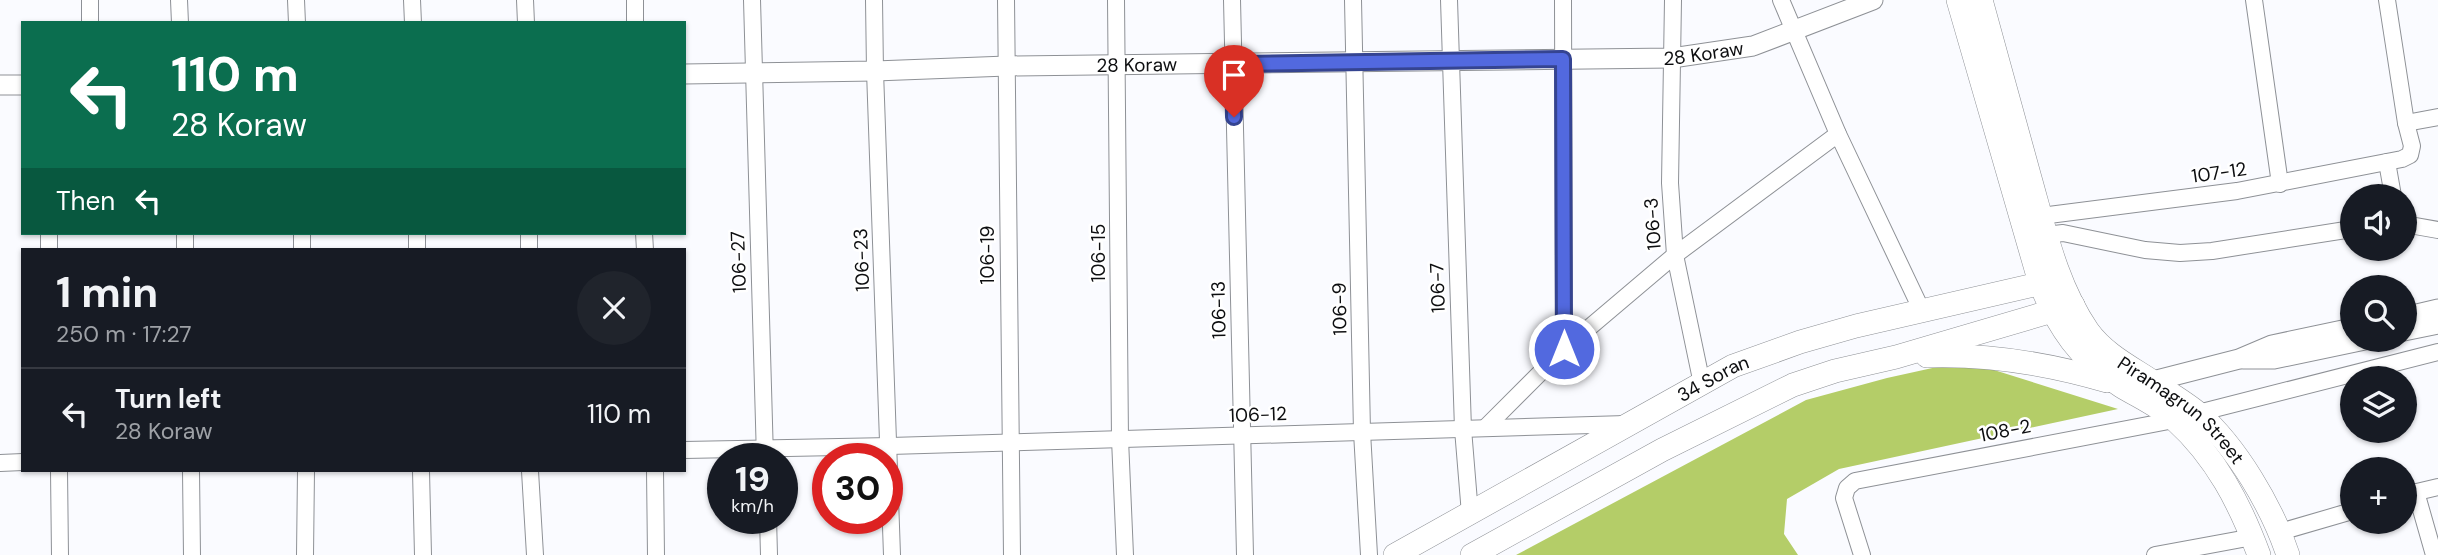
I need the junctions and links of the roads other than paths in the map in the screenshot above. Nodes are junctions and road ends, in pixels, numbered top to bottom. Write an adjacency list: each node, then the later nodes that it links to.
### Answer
1 (90, 0): 22 (street)
2 (179, 0): 23 (street)
3 (296, 0): 24 (street)
4 (412, 0): 25 (street)
5 (525, 0): 26 (street)
6 (635, 0): 27 (street)
7 (752, 0): 37 (street, 106-27)
8 (874, 0): 36 (street, 106-23)
9 (1006, 0): 34 (street, 106-19)
10 (1116, 0): 35 (street, 106-15)
11 (1232, 0): 33 (street, 106-13)
12 (1353, 0): 32 (street, 106-9)
13 (1449, 0): 31 (street, 106-7)
14 (1563, 0): 30 (street)
15 (1673, 0): 29 (street, 106-3)
16 (1781, 0): 28 (street)
17 (1873, 0): 28 (street, 28 Koraw)
18 (1958, 0): 52 (main road)
19 (1981, 0): 47 (main road)
20 (2254, 0): 45 (street)
21 (2387, 0): 42 (street)
22 (90, 21)
23 (180, 21)
24 (297, 21)
25 (412, 21)
26 (526, 21)
27 (635, 21)
28 (1795, 30): 29 (street, 28 Koraw); 43 (street)
29 (1672, 58): 30 (street, 28 Koraw); 51 (street, 106-3)
30 (1563, 59): 31 (street, 28 Koraw); 61 (street)
31 (1451, 61): 32 (street, 28 Koraw); 72 (street, 106-7)
32 (1356, 62): 33 (street, 28 Koraw); 73 (street, 106-9)
33 (1233, 64): 35 (street, 28 Koraw); 74 (street, 106-13)
34 (1007, 66): 35 (street, 28 Koraw); 36 (street, 28 Koraw); 78 (street, 106-19)
35 (1117, 66): 75 (street, 106-15)
36 (875, 71): 37 (street, 28 Koraw); 77 (street, 106-23)
37 (753, 73): 38 (street, 28 Koraw); 76 (street, 106-27)
38 (686, 74)
39 (0, 85): 40 (street)
40 (21, 85)
41 (2438, 117): 42 (street)
42 (2406, 123): 44 (street)
43 (1838, 134): 51 (street); 55 (street)
44 (2395, 161): 45 (street, 107-12); 46 (street)
45 (2280, 184): 47 (street, 107-12)
46 (2394, 184)
47 (2043, 225): 50 (street); 52 (main road)
48 (2417, 226): 49 (street)
49 (2438, 230)
50 (2340, 231)
51 (1675, 255): 61 (street); 66 (street, 106-3)
52 (2050, 281): 53 (main road, Piramagrun Street); 55 (main road, 34 Soran)
53 (2063, 308): 63 (main road, 34 Soran); 65 (main road, Piramagrun Street); 67 (main road, Piramagrun Street)
54 (2438, 309): 56 (street)
55 (1922, 311): 66 (main road, 34 Soran)
56 (2417, 314)
57 (2438, 324): 58 (street)
58 (2417, 328)
59 (2340, 331): 64 (street)
60 (2340, 345): 64 (street)
61 (1564, 349): 71 (street)
62 (2438, 352): 68 (street)
63 (1896, 357): 67 (main road); 112 (main road, 34 Soran)
64 (2239, 359): 65 (street)
65 (2153, 381): 68 (main road, Piramagrun Street)
66 (1702, 384): 70 (main road, 34 Soran)
67 (2119, 384): 69 (main road, Piramagrun Street)
68 (2198, 413): 95 (main road, Piramagrun Street)
69 (2174, 419): 98 (main road, Piramagrun Street); 113 (street, 108-2)
70 (1627, 424): 71 (street, 106-12); 93 (main road, 34 Soran)
71 (1485, 428): 72 (street, 106-12)
72 (1463, 429): 73 (street, 106-12); 93 (street, 106-7)
73 (1362, 432): 74 (street, 106-12); 110 (street, 106-9)
74 (1242, 436): 75 (street, 106-12); 109 (street, 106-13)
75 (1120, 439): 78 (street, 106-12); 108 (street, 106-15)
76 (764, 443)
77 (890, 443)
78 (1010, 443): 79 (street, 106-12); 107 (street, 106-19)
79 (903, 446)
80 (686, 450): 81 (street, 106-12)
81 (707, 451)
82 (21, 462): 83 (street)
83 (0, 463)
84 (59, 472): 99 (street)
85 (191, 472): 100 (street)
86 (306, 472): 101 (street)
87 (421, 472): 102 (street)
88 (530, 472): 103 (street)
89 (655, 472): 104 (street)
90 (2438, 487): 91 (street)
91 (2417, 492)
92 (2417, 512): 116 (street)
93 (1470, 514): 111 (main road, 34 Soran)
94 (2340, 514): 95 (street)
95 (2280, 532): 115 (main road, Piramagrun Street)
96 (768, 534): 105 (street)
97 (892, 534): 106 (street, 106-23)
98 (2256, 546): 114 (street)
99 (60, 555)
100 (192, 555)
101 (305, 555)
102 (423, 555)
103 (535, 555)
104 (656, 555)
105 (769, 555)
106 (892, 555)
107 (1012, 555)
108 (1125, 555)
109 (1245, 555)
110 (1369, 555)
111 (1395, 555)
112 (1472, 555)
113 (1861, 555)
114 (2155, 555)
115 (2288, 555)
116 (2434, 555)

